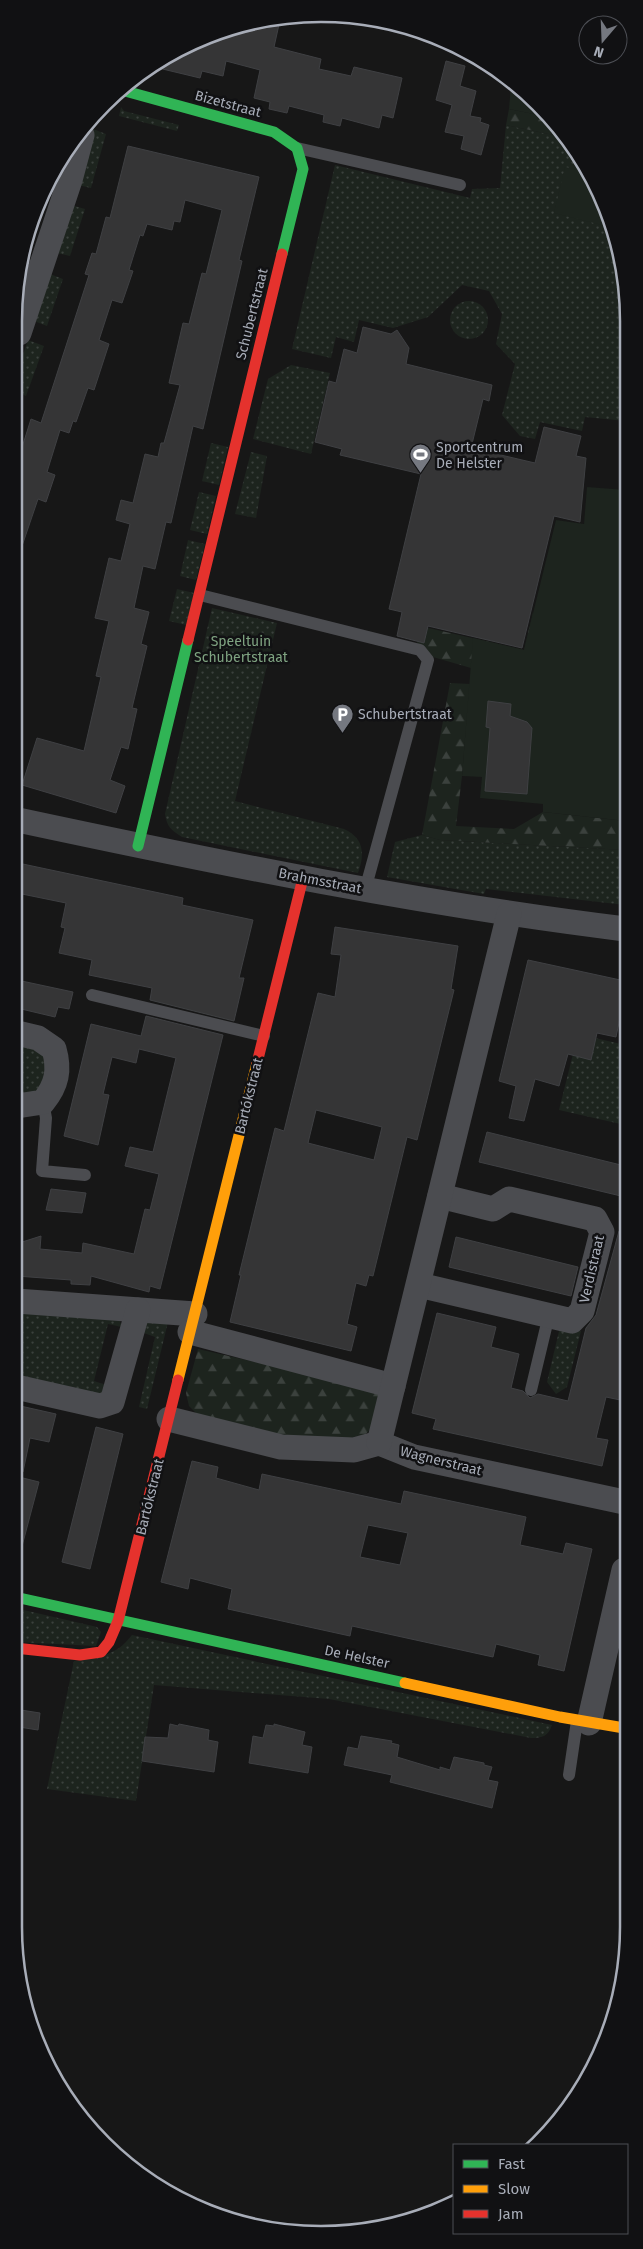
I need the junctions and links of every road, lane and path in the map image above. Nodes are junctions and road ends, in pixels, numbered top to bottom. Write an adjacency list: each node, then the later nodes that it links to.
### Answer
1 (129, 92): 2 (street, Bizetstraat)
2 (297, 148): 5 (lane); 7 (street, Schubertstraat)
3 (72, 157): 4 (street)
4 (62, 178): 6 (street)
5 (460, 185)
6 (22, 322)
7 (200, 595): 9 (street, Schubertstraat); 11 (lane)
8 (22, 821): 9 (street, Brahmsstraat)
9 (138, 846): 10 (street, Brahmsstraat)
10 (302, 878): 11 (street, Brahmsstraat); 16 (street, Bartókstraat)
11 (365, 890): 12 (street, Brahmsstraat)
12 (509, 914): 13 (street, Brahmsstraat); 20 (street)
13 (620, 928)
14 (92, 995): 16 (lane)
15 (22, 1034): 17 (street)
16 (264, 1036): 25 (street, Bartókstraat)
17 (43, 1102): 18 (street); 19 (lane)
18 (22, 1105)
19 (85, 1176)
20 (440, 1196): 21 (street); 24 (street, Verdistraat)
21 (419, 1285): 24 (street, Verdistraat); 26 (street)
22 (22, 1301): 23 (street)
23 (138, 1310): 25 (street); 27 (street)
24 (549, 1315): 28 (lane)
25 (193, 1323): 26 (street); 29 (street, Bartókstraat)
26 (393, 1386): 30 (street)
27 (22, 1388)
28 (530, 1390)
29 (169, 1419): 30 (street); 34 (street, Bartókstraat)
30 (379, 1442): 31 (street, Wagnerstraat)
31 (620, 1501)
32 (620, 1585): 36 (street)
33 (22, 1600): 34 (street, De Helster)
34 (118, 1622): 35 (street); 36 (street, De Helster)
35 (22, 1649)
36 (583, 1722): 37 (street, De Helster); 38 (lane)
37 (620, 1727)
38 (569, 1775)

